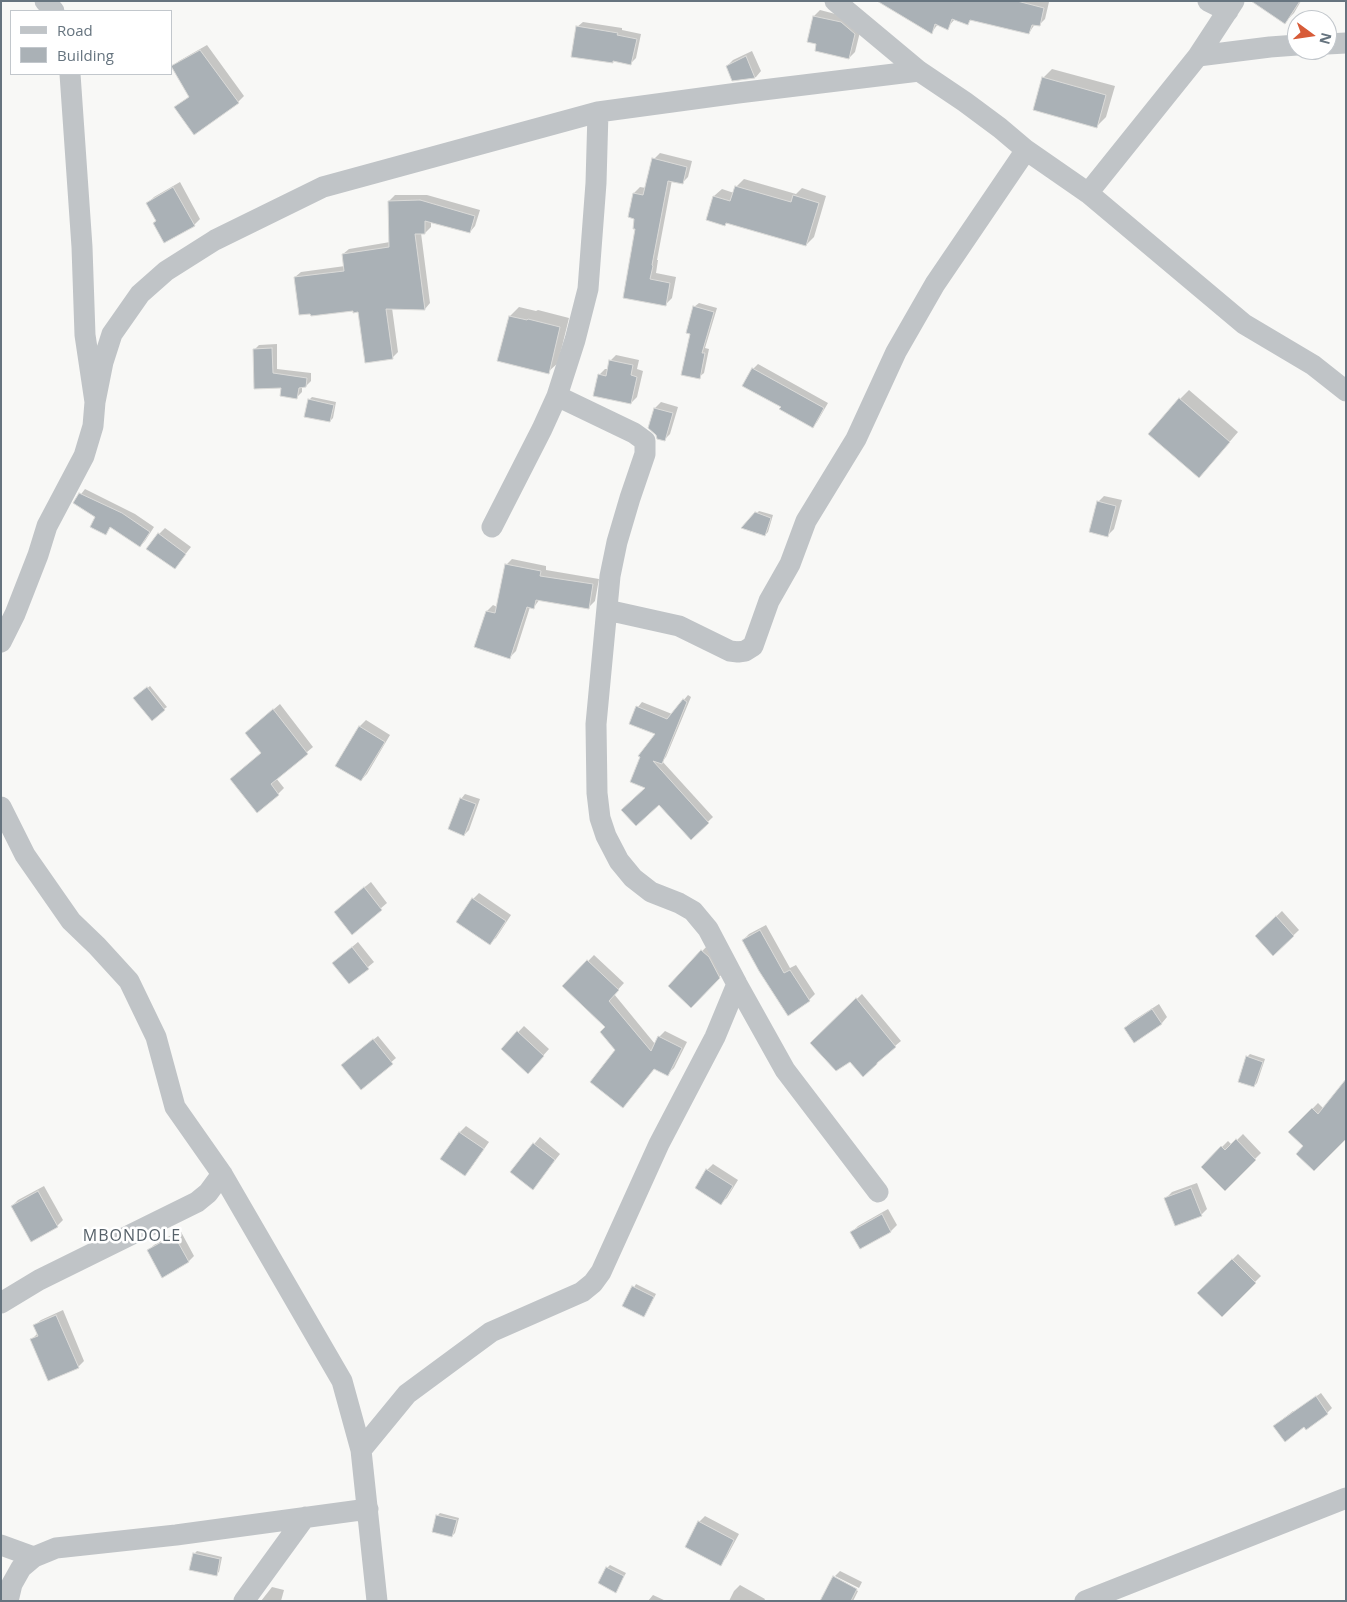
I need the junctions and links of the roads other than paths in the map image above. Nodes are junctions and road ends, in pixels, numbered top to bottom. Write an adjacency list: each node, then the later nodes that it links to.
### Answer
1 (835, 1): 6 (street)
2 (1208, 1): 3 (street)
3 (1231, 6): 5 (street)
4 (1287, 46): 5 (street)
5 (1198, 56): 10 (street)
6 (919, 71): 8 (street); 9 (street)
7 (70, 75): 13 (street)
8 (598, 112): 12 (street); 13 (street)
9 (1026, 150): 10 (street); 15 (street)
10 (1088, 193): 11 (street)
11 (1346, 391)
12 (557, 396): 14 (street); 15 (street)
13 (95, 402): 16 (street)
14 (492, 527)
15 (607, 610): 18 (street)
16 (1, 642)
17 (1, 806): 19 (street)
18 (737, 984): 20 (street); 22 (street)
19 (222, 1174): 21 (street); 22 (street)
20 (878, 1192)
21 (1, 1303)
22 (362, 1450): 24 (street)
23 (1346, 1498): 31 (street)
24 (368, 1509): 25 (street); 30 (street)
25 (305, 1517): 27 (street); 29 (street)
26 (1, 1545): 27 (street)
27 (34, 1557): 28 (street)
28 (8, 1601)
29 (244, 1601)
30 (377, 1601)
31 (1085, 1601)

